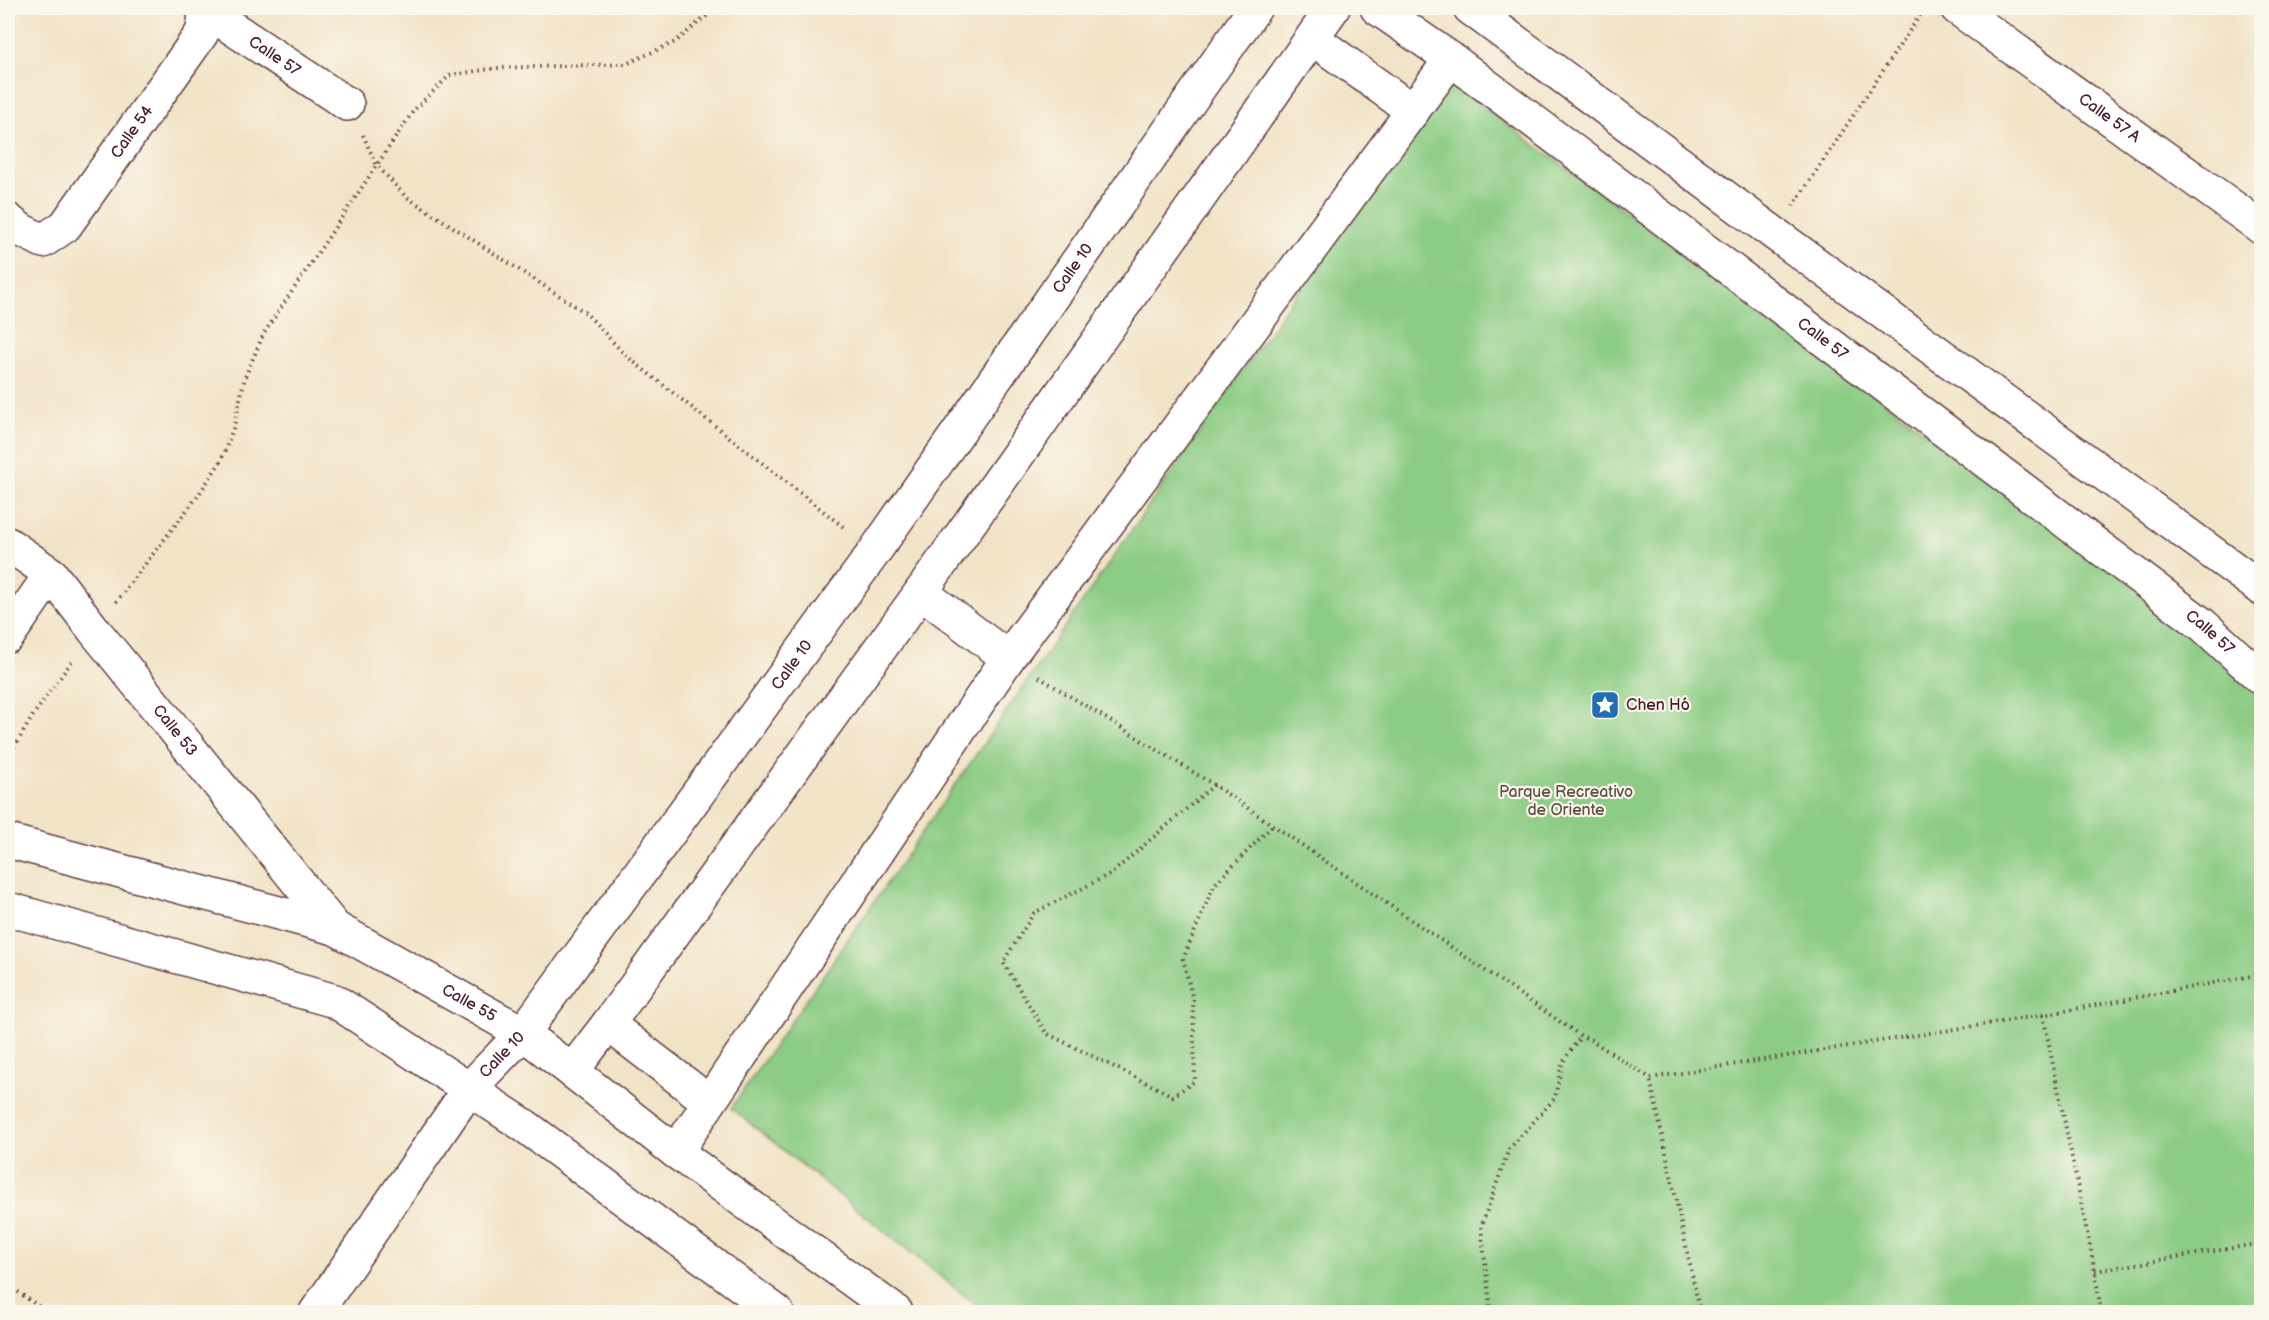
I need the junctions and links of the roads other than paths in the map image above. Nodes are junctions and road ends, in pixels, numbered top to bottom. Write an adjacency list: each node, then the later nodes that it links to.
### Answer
1 (1255, 8): 24 (street, Calle 10)
2 (1333, 8): 7 (street)
3 (1377, 8): 8 (street, Calle 57)
4 (1470, 8): 15 (street)
5 (1957, 8): 12 (street, Calle 57 A)
6 (204, 10): 9 (street, Calle 57); 11 (street, Calle 54)
7 (1312, 38): 10 (street); 16 (street)
8 (1451, 59): 10 (street); 19 (street, Calle 57)
9 (347, 104)
10 (1413, 111): 18 (street)
11 (8, 220)
12 (2262, 228)
13 (8, 543): 14 (street, Calle 53)
14 (51, 574): 17 (street); 22 (street, Calle 53)
15 (2262, 589)
16 (921, 592): 18 (street); 23 (street)
17 (8, 636)
18 (1008, 658): 27 (street)
19 (2262, 679)
20 (8, 842): 22 (street, Calle 55)
21 (8, 909): 26 (street)
22 (335, 928): 24 (street, Calle 55)
23 (608, 1024): 25 (street); 27 (street)
24 (523, 1033): 25 (street, Calle 55); 26 (street, Calle 10)
25 (572, 1071): 28 (street, Calle 55)
26 (468, 1089): 29 (street, Calle 10); 30 (street)
27 (708, 1101): 28 (street)
28 (676, 1152): 31 (street, Calle 55)
29 (316, 1312)
30 (777, 1312)
31 (896, 1312)

